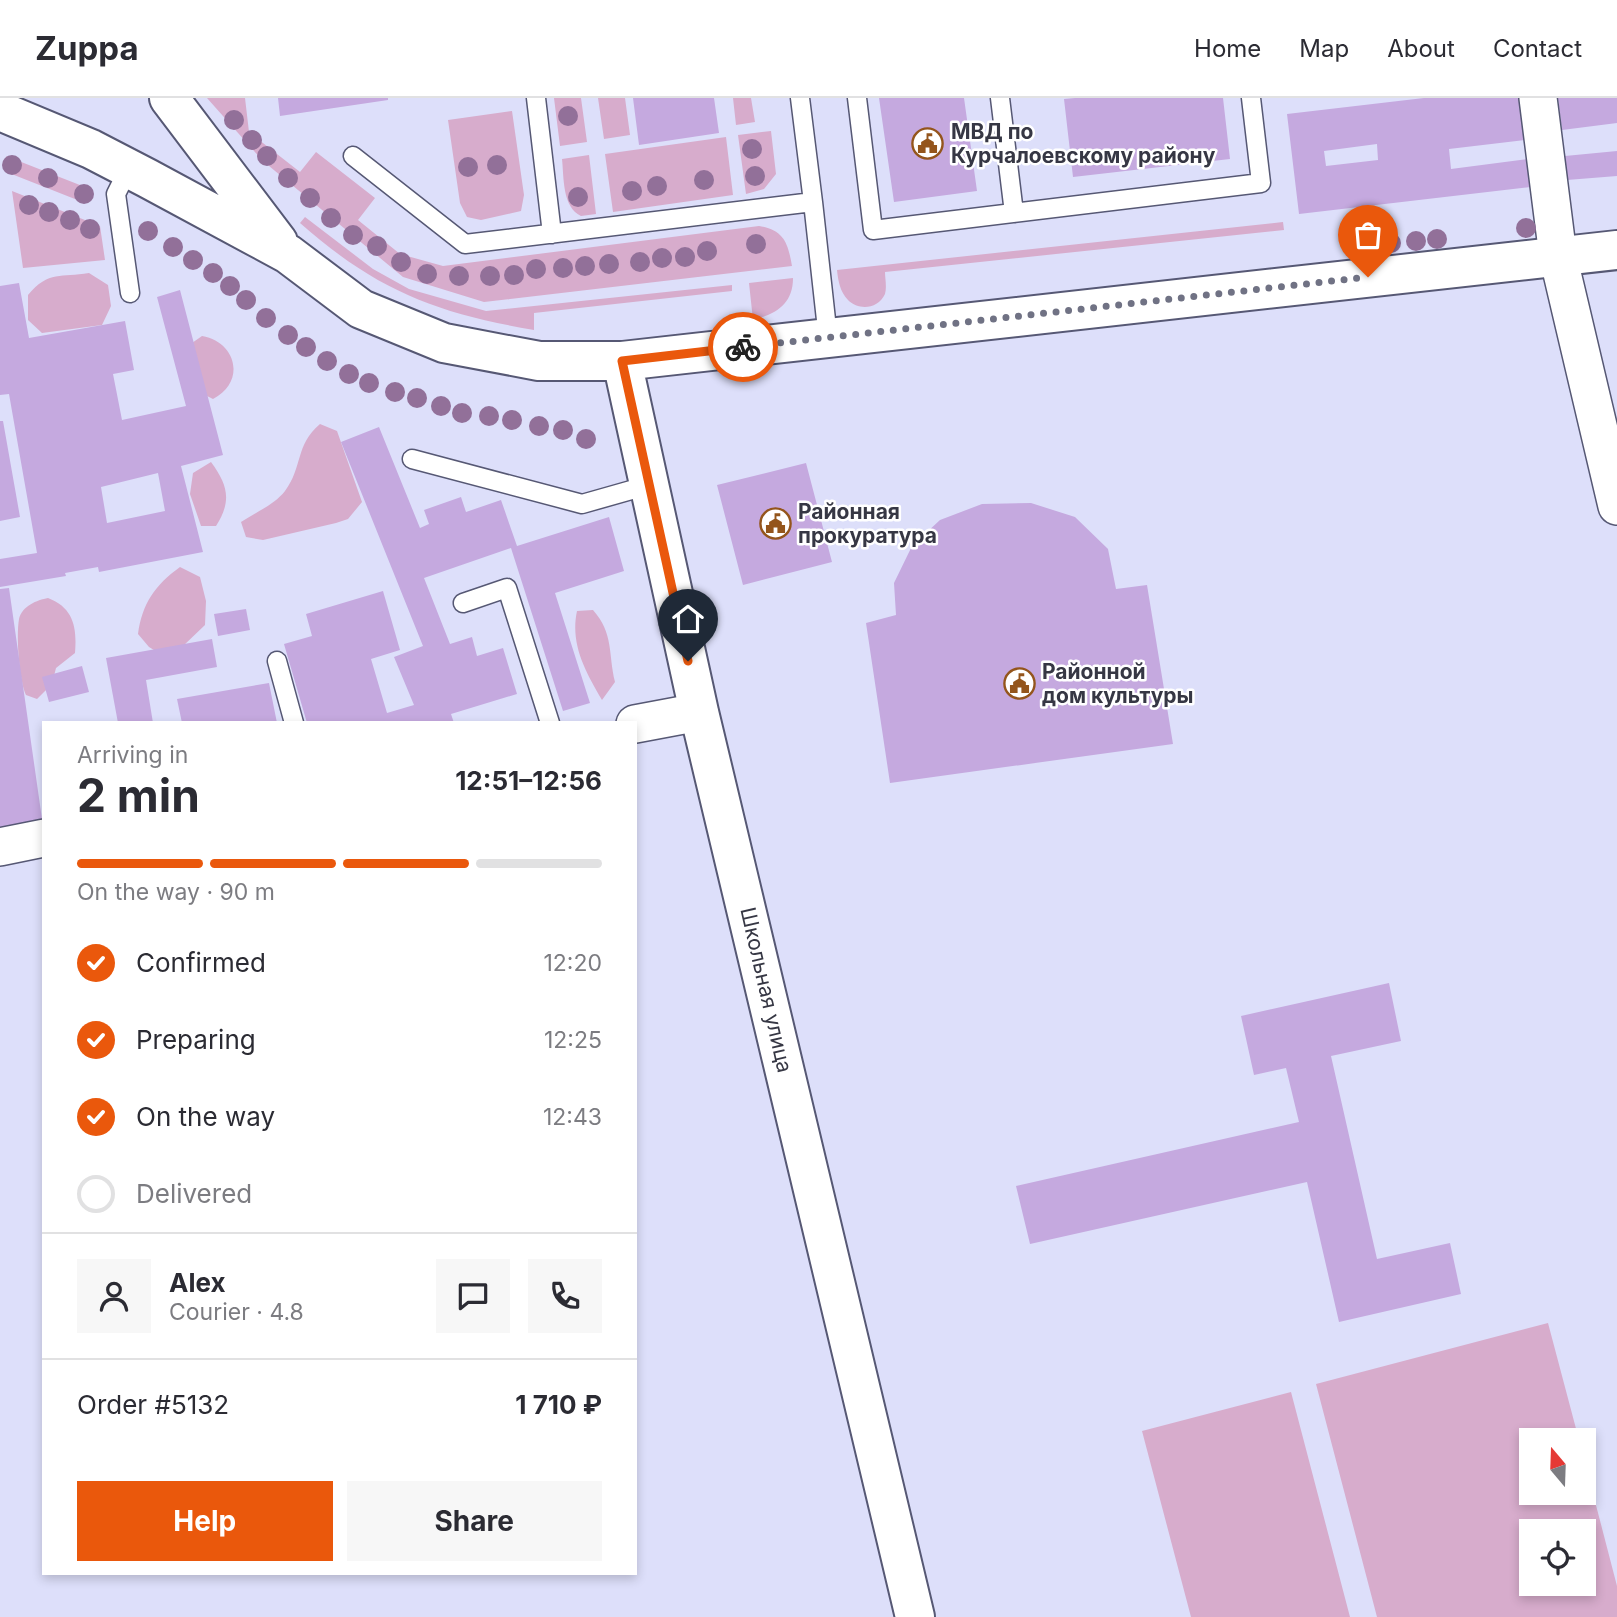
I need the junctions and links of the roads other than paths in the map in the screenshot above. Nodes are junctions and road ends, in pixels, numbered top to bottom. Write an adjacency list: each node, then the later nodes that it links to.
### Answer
1 (169, 98): 15 (main road)
2 (536, 98): 13 (lane)
3 (800, 98): 11 (lane)
4 (857, 98): 12 (lane)
5 (1000, 98): 12 (lane)
6 (1251, 98): 12 (lane)
7 (1538, 98): 16 (street)
8 (0, 111): 10 (main road)
9 (353, 156): 13 (lane)
10 (129, 169): 15 (main road); 17 (lane)
11 (813, 202): 13 (lane); 18 (lane)
12 (1014, 213)
13 (552, 234)
14 (1617, 250): 16 (main road)
15 (288, 254): 19 (main road)
16 (1558, 256): 18 (main road); 22 (street)
17 (130, 293)
18 (828, 338): 19 (main road)
19 (622, 361): 21 (main road, Школьная улица)
20 (412, 459): 21 (lane)
21 (649, 485): 25 (main road, Школьная улица)
22 (1617, 506)
23 (463, 603): 27 (lane)
24 (277, 661): 26 (lane)
25 (699, 712): 28 (street); 31 (main road, Школьная улица)
26 (293, 721)
27 (549, 721)
28 (637, 724)
29 (42, 838): 30 (street)
30 (0, 847)
31 (915, 1617)

